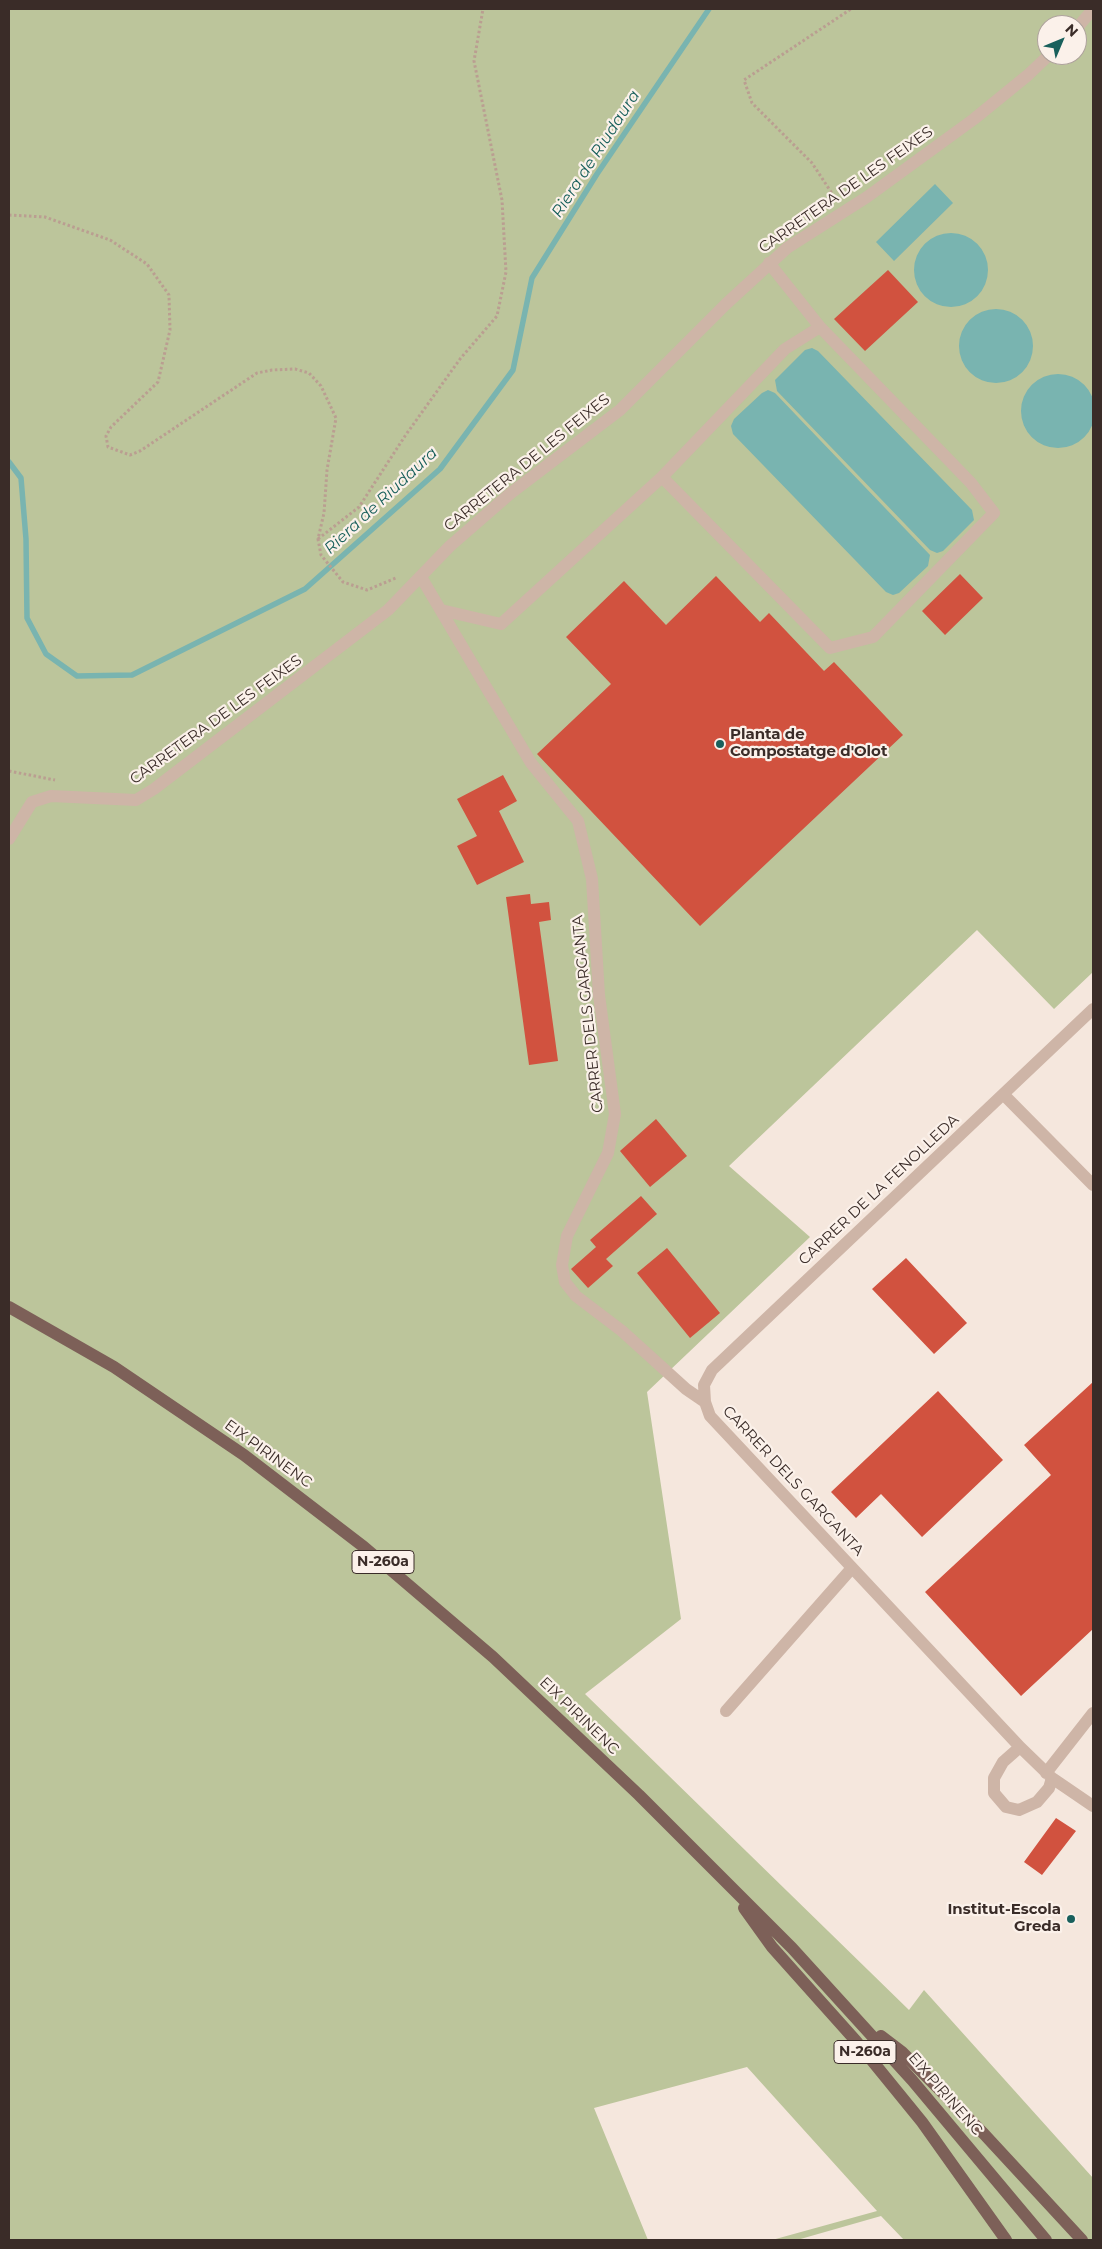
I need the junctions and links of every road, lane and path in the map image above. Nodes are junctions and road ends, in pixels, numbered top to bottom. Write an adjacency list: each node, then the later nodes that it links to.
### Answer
1 (483, 9): 9 (path)
2 (851, 9): 4 (path)
3 (1038, 65): 4 (street, CARRETERA DE LES FEIXES)
4 (842, 213): 6 (street, CARRETERA DE LES FEIXES)
5 (9, 215): 9 (path)
6 (769, 263): 7 (street); 11 (street, CARRETERA DE LES FEIXES)
7 (820, 327): 8 (street); 8 (street)
8 (662, 477): 12 (street)
9 (318, 539): 10 (path)
10 (405, 572)
11 (421, 577): 12 (street, CARRER DELS GARGANTA); 13 (street, CARRETERA DE LES FEIXES)
12 (441, 610): 18 (street, CARRER DELS GARGANTA)
13 (9, 839)
14 (1093, 1009): 15 (street, CARRER DE LA FENOLLEDA)
15 (1004, 1095): 16 (street); 18 (street, CARRER DE LA FENOLLEDA)
16 (1093, 1185)
17 (9, 1308): 25 (main road, EIX PIRINENC / N-260a)
18 (705, 1402): 19 (street, CARRER DELS GARGANTA)
19 (852, 1568): 20 (street); 22 (street, CARRER DELS GARGANTA)
20 (726, 1712)
21 (1093, 1713): 23 (street)
22 (1020, 1747): 23 (street, CARRER DELS GARGANTA); 23 (street)
23 (1049, 1775): 24 (street, CARRER DELS GARGANTA)
24 (1093, 1806)
25 (715, 1870): 26 (main road, EIX PIRINENC / N-260a); 27 (main road, N-260a)
26 (859, 2020): 28 (main road, EIX PIRINENC / N-260a); 29 (main road, N-260a)
27 (1006, 2240)
28 (1046, 2240)
29 (1082, 2240)

